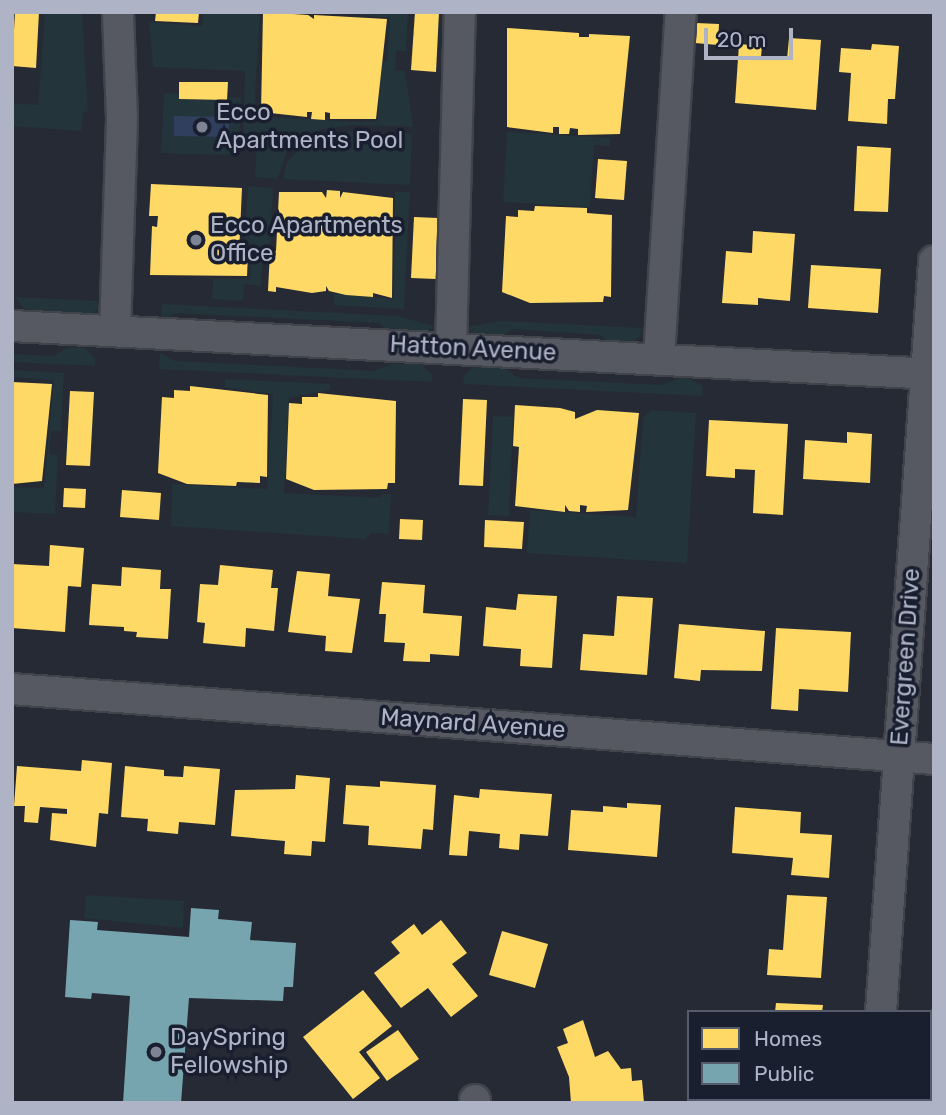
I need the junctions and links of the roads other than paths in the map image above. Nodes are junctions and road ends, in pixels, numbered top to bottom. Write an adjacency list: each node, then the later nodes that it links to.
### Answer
1 (118, 12): 6 (street)
2 (460, 12): 7 (street)
3 (681, 12): 8 (street)
4 (934, 261): 9 (street, Evergreen Drive)
5 (12, 326): 6 (street, Hatton Avenue)
6 (116, 331): 7 (street, Hatton Avenue)
7 (450, 348): 8 (street, Hatton Avenue)
8 (659, 357): 9 (street, Hatton Avenue)
9 (930, 373): 11 (street, Evergreen Drive)
10 (12, 689): 11 (street, Maynard Avenue)
11 (899, 757): 12 (street, Maynard Avenue); 13 (street, Evergreen Drive)
12 (934, 759)
13 (881, 1010)

